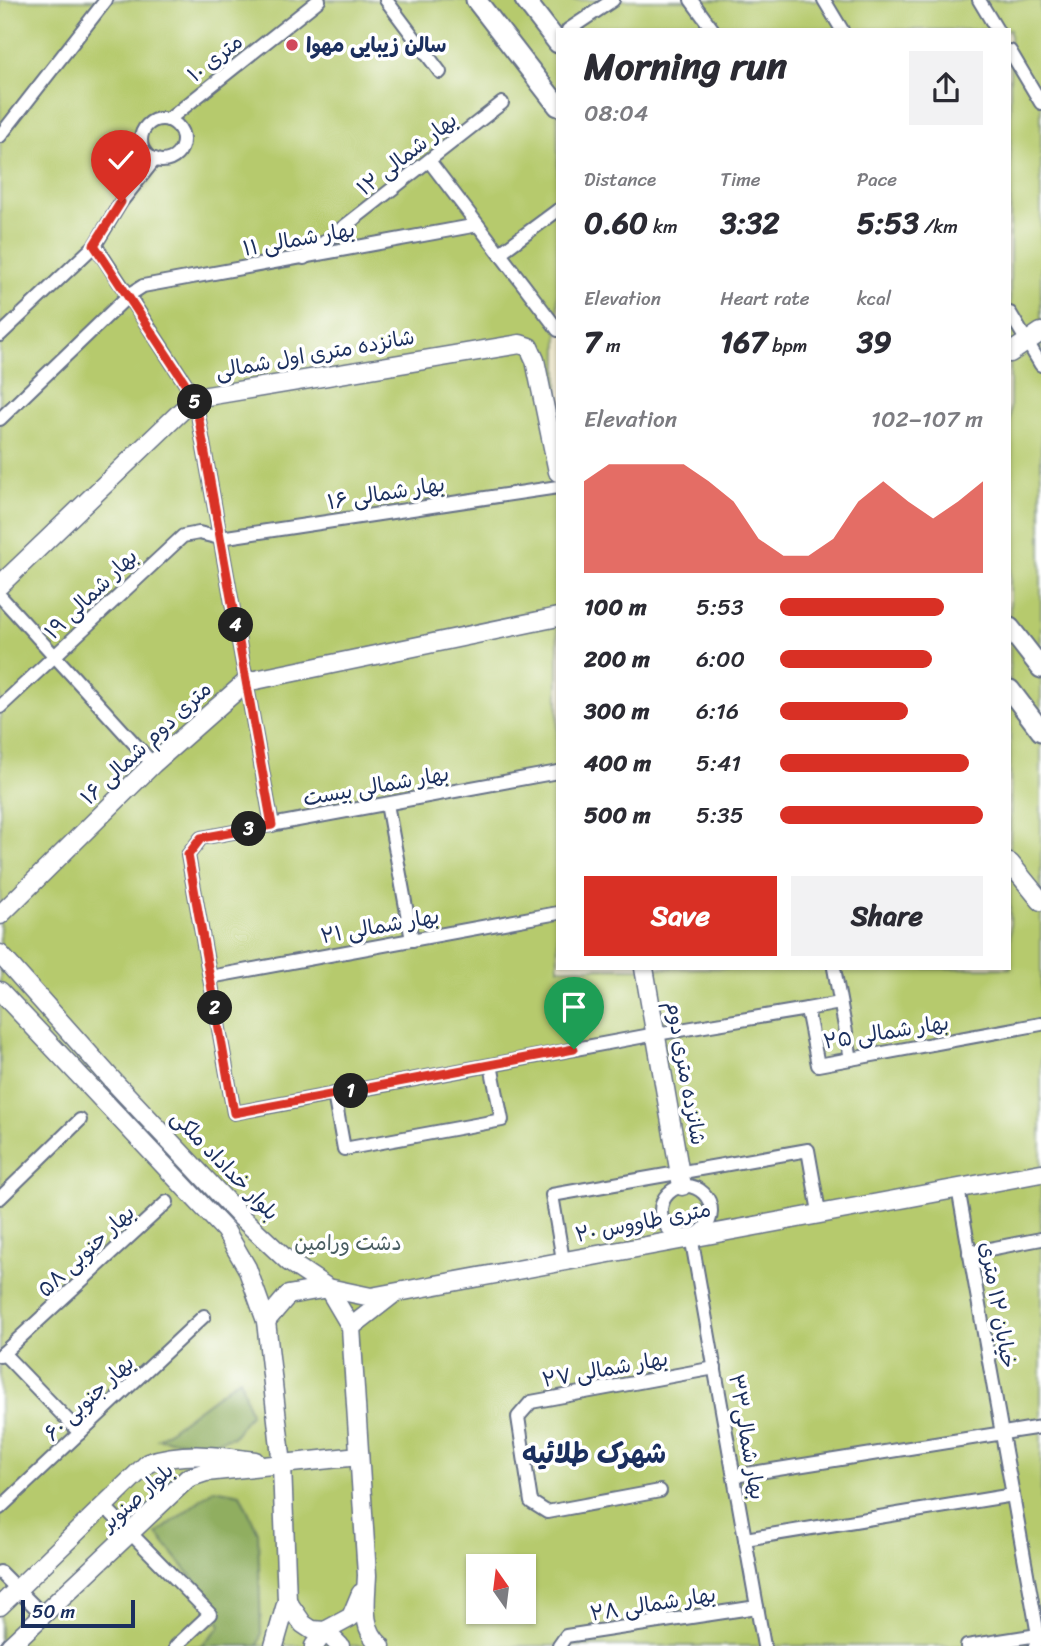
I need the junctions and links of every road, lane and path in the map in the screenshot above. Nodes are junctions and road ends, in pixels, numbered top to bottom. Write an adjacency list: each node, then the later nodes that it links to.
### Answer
1 (106, 0): 21 (street)
2 (319, 0): 20 (street, ۱۰ متری)
3 (386, 0): 16 (street)
4 (476, 0): 18 (main road)
5 (525, 0): 14 (main road)
6 (613, 0): 10 (street)
7 (691, 0): 11 (street)
8 (824, 0): 12 (street)
9 (979, 0): 13 (street)
10 (573, 28)
11 (712, 28)
12 (841, 28)
13 (996, 28)
14 (556, 33)
15 (1011, 53): 19 (street)
16 (440, 72)
17 (502, 103): 23 (street, بهار شمالی ۱۲)
18 (556, 103)
19 (1041, 103)
20 (168, 120): 22 (street); 22 (street)
21 (0, 136)
22 (155, 159): 26 (street)
23 (430, 162): 25 (street); 28 (street, بهار شمالی ۱۲)
24 (556, 211): 27 (street)
25 (478, 225): 27 (street); 28 (street, بهار شمالی ۱۱)
26 (94, 245): 29 (street); 32 (street)
27 (500, 253): 31 (street)
28 (302, 259): 29 (street, بهار شمالی ۱۱)
29 (129, 295): 36 (street); 37 (street)
30 (1011, 314): 33 (street)
31 (556, 327)
32 (0, 335)
33 (1034, 337): 34 (street); 35 (street)
34 (1011, 352)
35 (1041, 365)
36 (195, 398): 38 (street, شانزده متری اول شمالی); 40 (street); 41 (street, شانزده متری اول شمالی)
37 (0, 419)
38 (556, 462)
39 (556, 487): 40 (street, بهار شمالی ۱۶)
40 (220, 538): 45 (street, بهار شمالی ۱۹); 47 (street)
41 (0, 585)
42 (0, 596): 45 (street)
43 (556, 617): 47 (street)
44 (1011, 629): 46 (main road)
45 (54, 656): 49 (street, بهار شمالی ۱۹); 51 (street)
46 (1041, 668)
47 (246, 681): 51 (street, ۱۶ متری دوم شمالی); 54 (street)
48 (1011, 691): 50 (main road)
49 (0, 707)
50 (1041, 730)
51 (153, 765): 58 (street, ۱۶ متری دوم شمالی)
52 (556, 772): 53 (street, بهار شمالی بیست)
53 (387, 804): 54 (street, بهار شمالی بیست); 59 (street)
54 (272, 825): 63 (street, بهار شمالی بیست)
55 (1011, 864): 56 (street)
56 (1041, 901)
57 (556, 913): 59 (street, بهار شمالی ۲۱)
58 (0, 915)
59 (412, 940): 63 (street, بهار شمالی ۲۱)
60 (0, 954): 83 (street, بلوار خداداد ملکی)
61 (644, 970): 68 (street, شانزده متری دوم)
62 (834, 970): 65 (street)
63 (210, 977): 71 (street, بهار شمالی ۲۵)
64 (0, 991): 86 (street)
65 (840, 1003): 66 (street); 69 (street)
66 (807, 1009): 68 (street, بهار شمالی ۲۵); 69 (street, بهار شمالی ۲۵)
67 (1041, 1024): 69 (street, بهار شمالی ۲۵)
68 (656, 1034): 70 (street, بهار شمالی ۲۵); 74 (street, شانزده متری دوم)
69 (850, 1059)
70 (491, 1065): 71 (street, بهار شمالی ۲۵); 71 (street)
71 (334, 1094)
72 (80, 1120): 76 (street)
73 (1041, 1173): 75 (street, ۲۰ متری طاووس)
74 (681, 1179): 78 (street); 79 (street); 79 (street); 82 (street)
75 (958, 1188): 78 (street, ۲۰ متری طاووس); 81 (street, خیابان ۱۲ متری)
76 (0, 1198)
77 (167, 1202): 88 (street, بهار حنوبی ۵۸)
78 (819, 1212): 79 (street, ۲۰ متری طاووس)
79 (691, 1236): 82 (street, ۲۰ متری طاووس); 89 (street, بهار شمالی۳۳)
80 (1041, 1240): 81 (street)
81 (969, 1253): 92 (street, خیابان ۱۲ متری)
82 (563, 1260): 84 (street, ۲۰ متری طاووس)
83 (328, 1287): 84 (street, ۲۰ متری طاووس); 86 (street, ۲۰ متری طاووس); 87 (street, بلوار خداداد ملکی)
84 (395, 1293): 87 (street)
85 (204, 1316): 91 (street, بهار جنوبی ۶۰)
86 (266, 1321): 94 (street)
87 (351, 1327): 93 (street, بلوار خداداد ملکی)
88 (2, 1355): 91 (street)
89 (715, 1368): 95 (street, بهار شمالی۳۳); 96 (street, بهار شمالی ۲۷)
90 (1041, 1427): 92 (street)
91 (80, 1433): 99 (street, بهار جنوبی ۶۰)
92 (1003, 1434): 95 (street); 97 (street, خیابان ۱۲ متری)
93 (359, 1456): 94 (street); 105 (street, بلوار خداداد ملکی)
94 (282, 1465): 98 (street, بلوار صنوبر); 100 (street, بلوار صنوبر); 107 (street)
95 (734, 1476): 101 (street, بهار شمالی۳۳)
96 (660, 1491)
97 (1013, 1495): 101 (street); 104 (street, خیابان ۱۲ متری)
98 (104, 1506): 100 (street); 106 (street, بلوار صنوبر)
99 (0, 1508)
100 (132, 1531): 111 (street, بلوار صنوبر); 116 (street)
101 (745, 1539): 109 (street, بهار شمالی۳۳)
102 (1041, 1569): 104 (street)
103 (0, 1572): 106 (street)
104 (1027, 1572): 110 (street, خیابان ۱۲ متری)
105 (367, 1575): 112 (street); 114 (street, بلوار خداداد ملکی)
106 (17, 1590): 108 (street, بلوار صنوبر); 111 (street)
107 (287, 1601): 112 (street); 117 (street)
108 (0, 1606)
109 (757, 1607): 120 (street, بهار شمالی ۲۸); 121 (street, بهار شمالی۳۳)
110 (1037, 1609): 113 (street, خیابان ۱۲ متری)
111 (43, 1615): 115 (street, بلوار صنوبر)
112 (325, 1631): 118 (street); 119 (street)
113 (1036, 1640): 122 (street)
114 (376, 1642)
115 (10, 1646)
116 (176, 1646)
117 (274, 1646)
118 (314, 1646)
119 (340, 1646)
120 (559, 1646)
121 (764, 1646)
122 (967, 1646)

